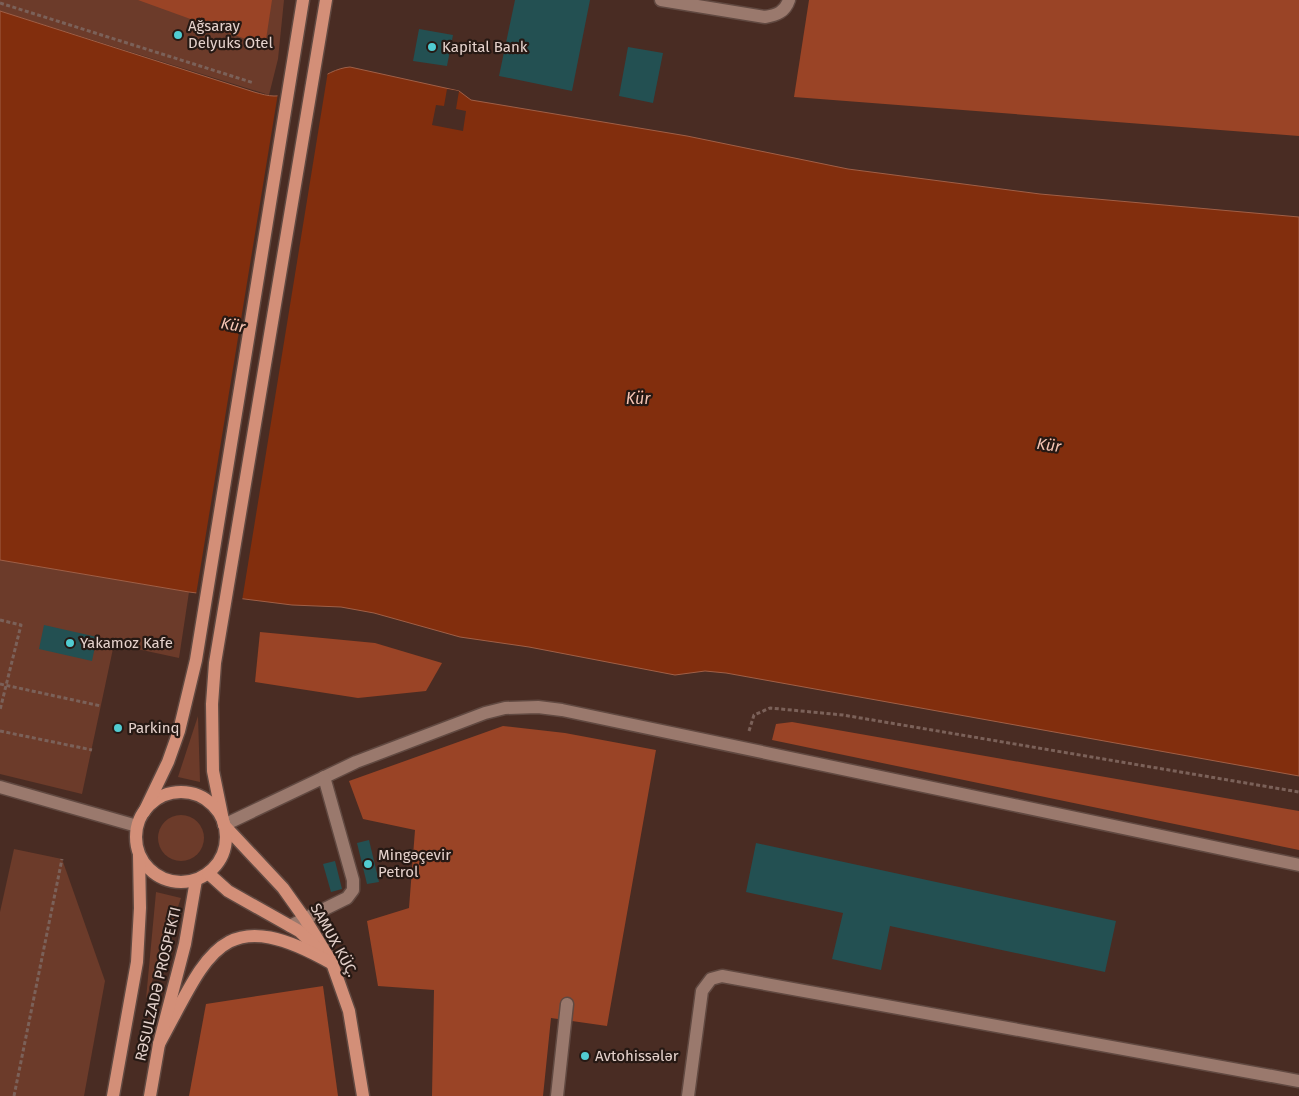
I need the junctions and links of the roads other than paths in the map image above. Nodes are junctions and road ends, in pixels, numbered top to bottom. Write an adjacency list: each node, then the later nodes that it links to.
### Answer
1 (303, 0): 7 (main road)
2 (326, 0): 8 (main road)
3 (661, 0): 4 (street)
4 (789, 0)
5 (324, 776): 8 (street); 11 (street); 14 (street)
6 (1, 791): 9 (street)
7 (144, 812): 8 (main road); 9 (main road)
8 (224, 825): 12 (main road); 14 (main road, SAMUX KÜÇ.)
9 (137, 826): 10 (main road)
10 (139, 856): 13 (main road); 20 (main road, RƏSULZADƏ PROSPEKTI)
11 (1299, 865)
12 (208, 873): 13 (main road); 15 (main road)
13 (196, 880): 18 (main road, RƏSULZADƏ PROSPEKTI)
14 (306, 919): 15 (street); 16 (main road, SAMUX KÜÇ.)
15 (290, 926): 16 (main road)
16 (332, 963): 18 (main road); 22 (main road, SAMUX KÜÇ.)
17 (567, 1004): 23 (street)
18 (159, 1044): 21 (main road, RƏSULZADƏ PROSPEKTI)
19 (1299, 1081): 24 (street)
20 (113, 1096)
21 (150, 1096)
22 (363, 1096)
23 (557, 1096)
24 (688, 1096)

